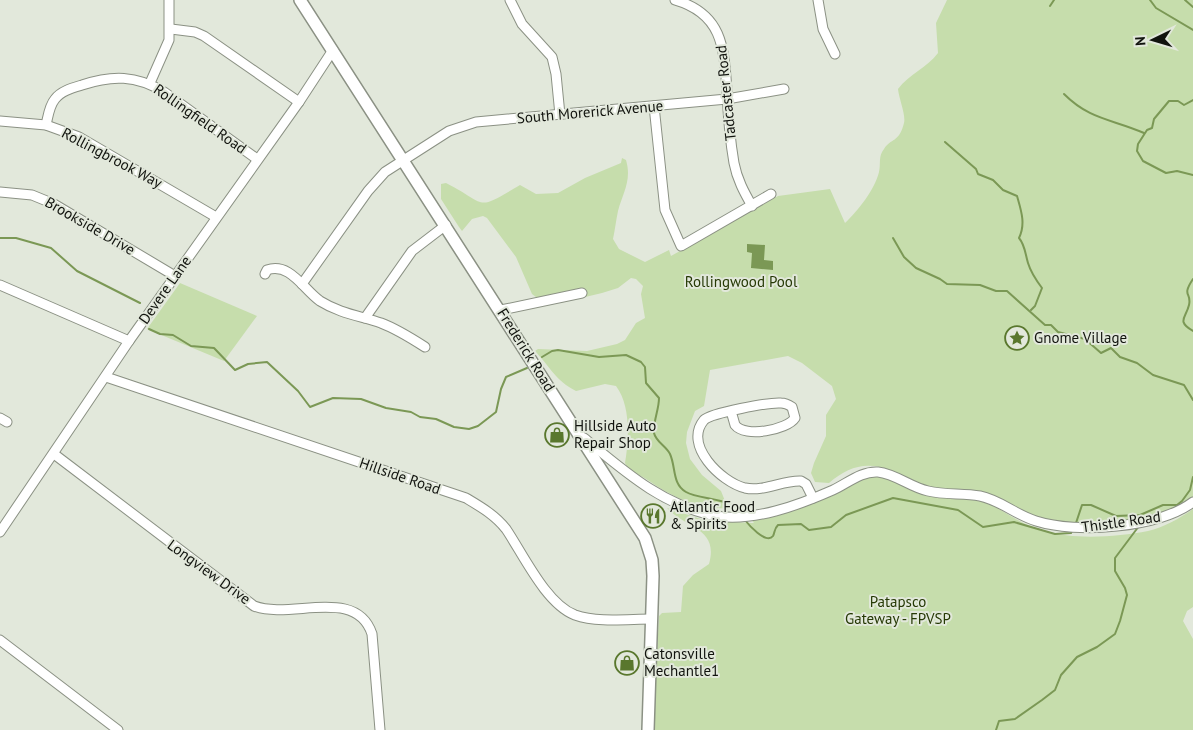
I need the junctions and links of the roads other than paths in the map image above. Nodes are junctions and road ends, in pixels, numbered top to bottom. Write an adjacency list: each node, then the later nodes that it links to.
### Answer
1 (169, 0): 6 (street)
2 (300, 0): 7 (main road, Frederick Road)
3 (510, 0): 14 (street)
4 (675, 0): 11 (street, Tadcaster Road)
5 (818, 0): 8 (street)
6 (170, 28): 9 (street); 12 (street)
7 (333, 50): 12 (street, Devere Lane); 18 (main road, Frederick Road)
8 (835, 54)
9 (150, 83): 16 (street, Rollingfield Road); 17 (street, Rollingfield Road)
10 (784, 89): 11 (street, South Morerick Avenue)
11 (727, 99): 13 (street, South Morerick Avenue); 21 (street, Tadcaster Road)
12 (299, 102): 17 (street, Devere Lane)
13 (654, 106): 14 (street, South Morerick Avenue); 21 (street)
14 (560, 115): 18 (street, South Morerick Avenue)
15 (0, 121): 16 (street, Rollingbrook Way)
16 (46, 125): 22 (street, Rollingbrook Way)
17 (257, 159): 22 (street, Devere Lane)
18 (404, 159): 23 (main road, Frederick Road); 26 (street, South Morerick Avenue)
19 (0, 192): 25 (street, Brookside Drive)
20 (771, 194): 21 (street)
21 (752, 206)
22 (216, 217): 25 (street, Devere Lane)
23 (446, 224): 29 (main road, Frederick Road); 30 (street)
24 (265, 274): 26 (street)
25 (175, 276): 31 (street, Devere Lane)
26 (302, 284): 30 (street)
27 (0, 285): 31 (street)
28 (582, 293): 29 (street)
29 (501, 310): 35 (main road, Frederick Road)
30 (364, 318): 32 (street)
31 (129, 341): 33 (street, Devere Lane)
32 (424, 347)
33 (106, 377): 36 (street, Devere Lane); 40 (street, Hillside Road)
34 (731, 411): 34 (street); 37 (street)
35 (580, 435): 37 (street, Thistle Road); 40 (main road, Frederick Road)
36 (54, 454): 39 (street, Devere Lane); 43 (street, Longview Drive)
37 (813, 498): 38 (street, Thistle Road)
38 (1193, 502)
39 (0, 532)
40 (652, 619): 44 (main road, Frederick Road)
41 (0, 640): 42 (street)
42 (118, 730)
43 (380, 730)
44 (648, 730)

